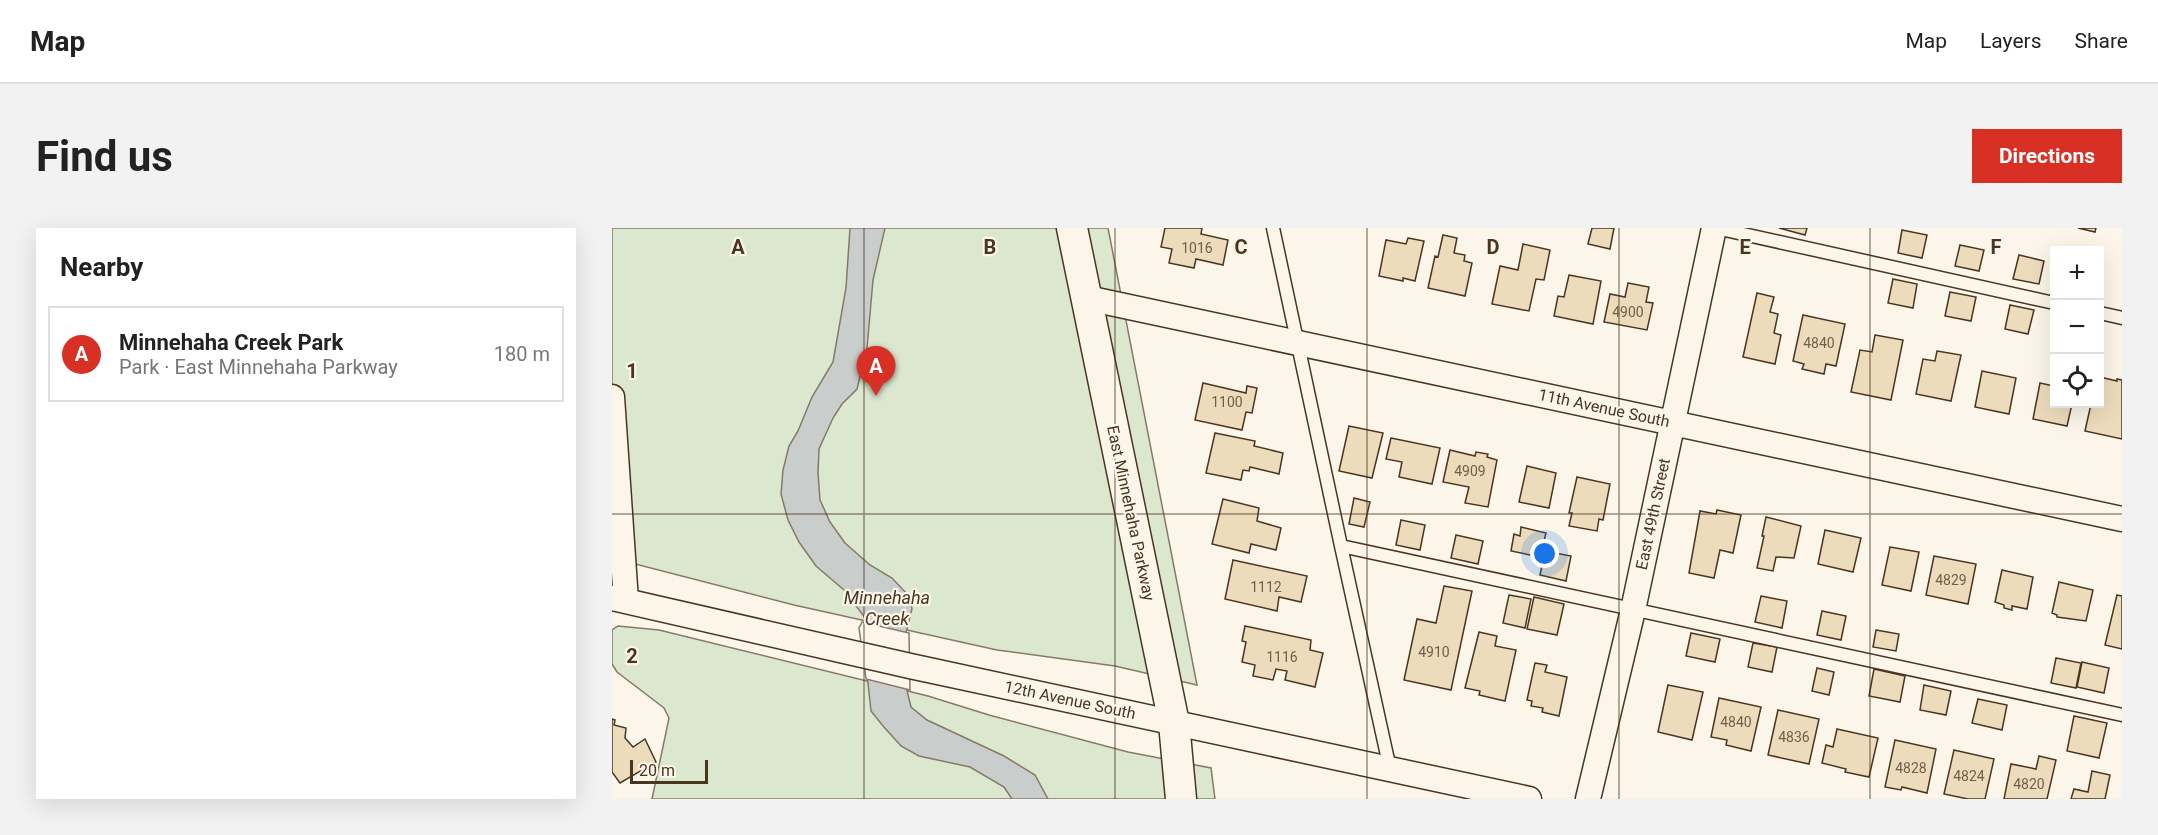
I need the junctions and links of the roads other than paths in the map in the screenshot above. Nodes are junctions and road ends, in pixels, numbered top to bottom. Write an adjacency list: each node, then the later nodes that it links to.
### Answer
1 (1072, 228): 4 (street, East Minnehaha Parkway)
2 (1273, 228): 8 (lane)
3 (1715, 228): 5 (lane); 10 (street, East 49th Street)
4 (1087, 298): 8 (street, 11th Avenue South); 16 (street, East Minnehaha Parkway)
5 (2050, 302)
6 (2104, 314): 7 (lane)
7 (2122, 318)
8 (1297, 343): 10 (street, 11th Avenue South); 12 (lane)
9 (612, 397): 13 (street)
10 (1672, 423): 11 (street, 11th Avenue South); 14 (street, East 49th Street)
11 (2122, 519)
12 (1341, 546): 14 (lane); 17 (lane)
13 (619, 600): 16 (street, 12th Avenue South)
14 (1633, 609): 15 (lane); 20 (street, East 49th Street)
15 (2122, 716)
16 (1174, 723): 17 (street, 12th Avenue South); 18 (street, East Minnehaha Parkway)
17 (1390, 769): 19 (street, 12th Avenue South)
18 (1181, 799)
19 (1529, 799)
20 (1588, 799)

